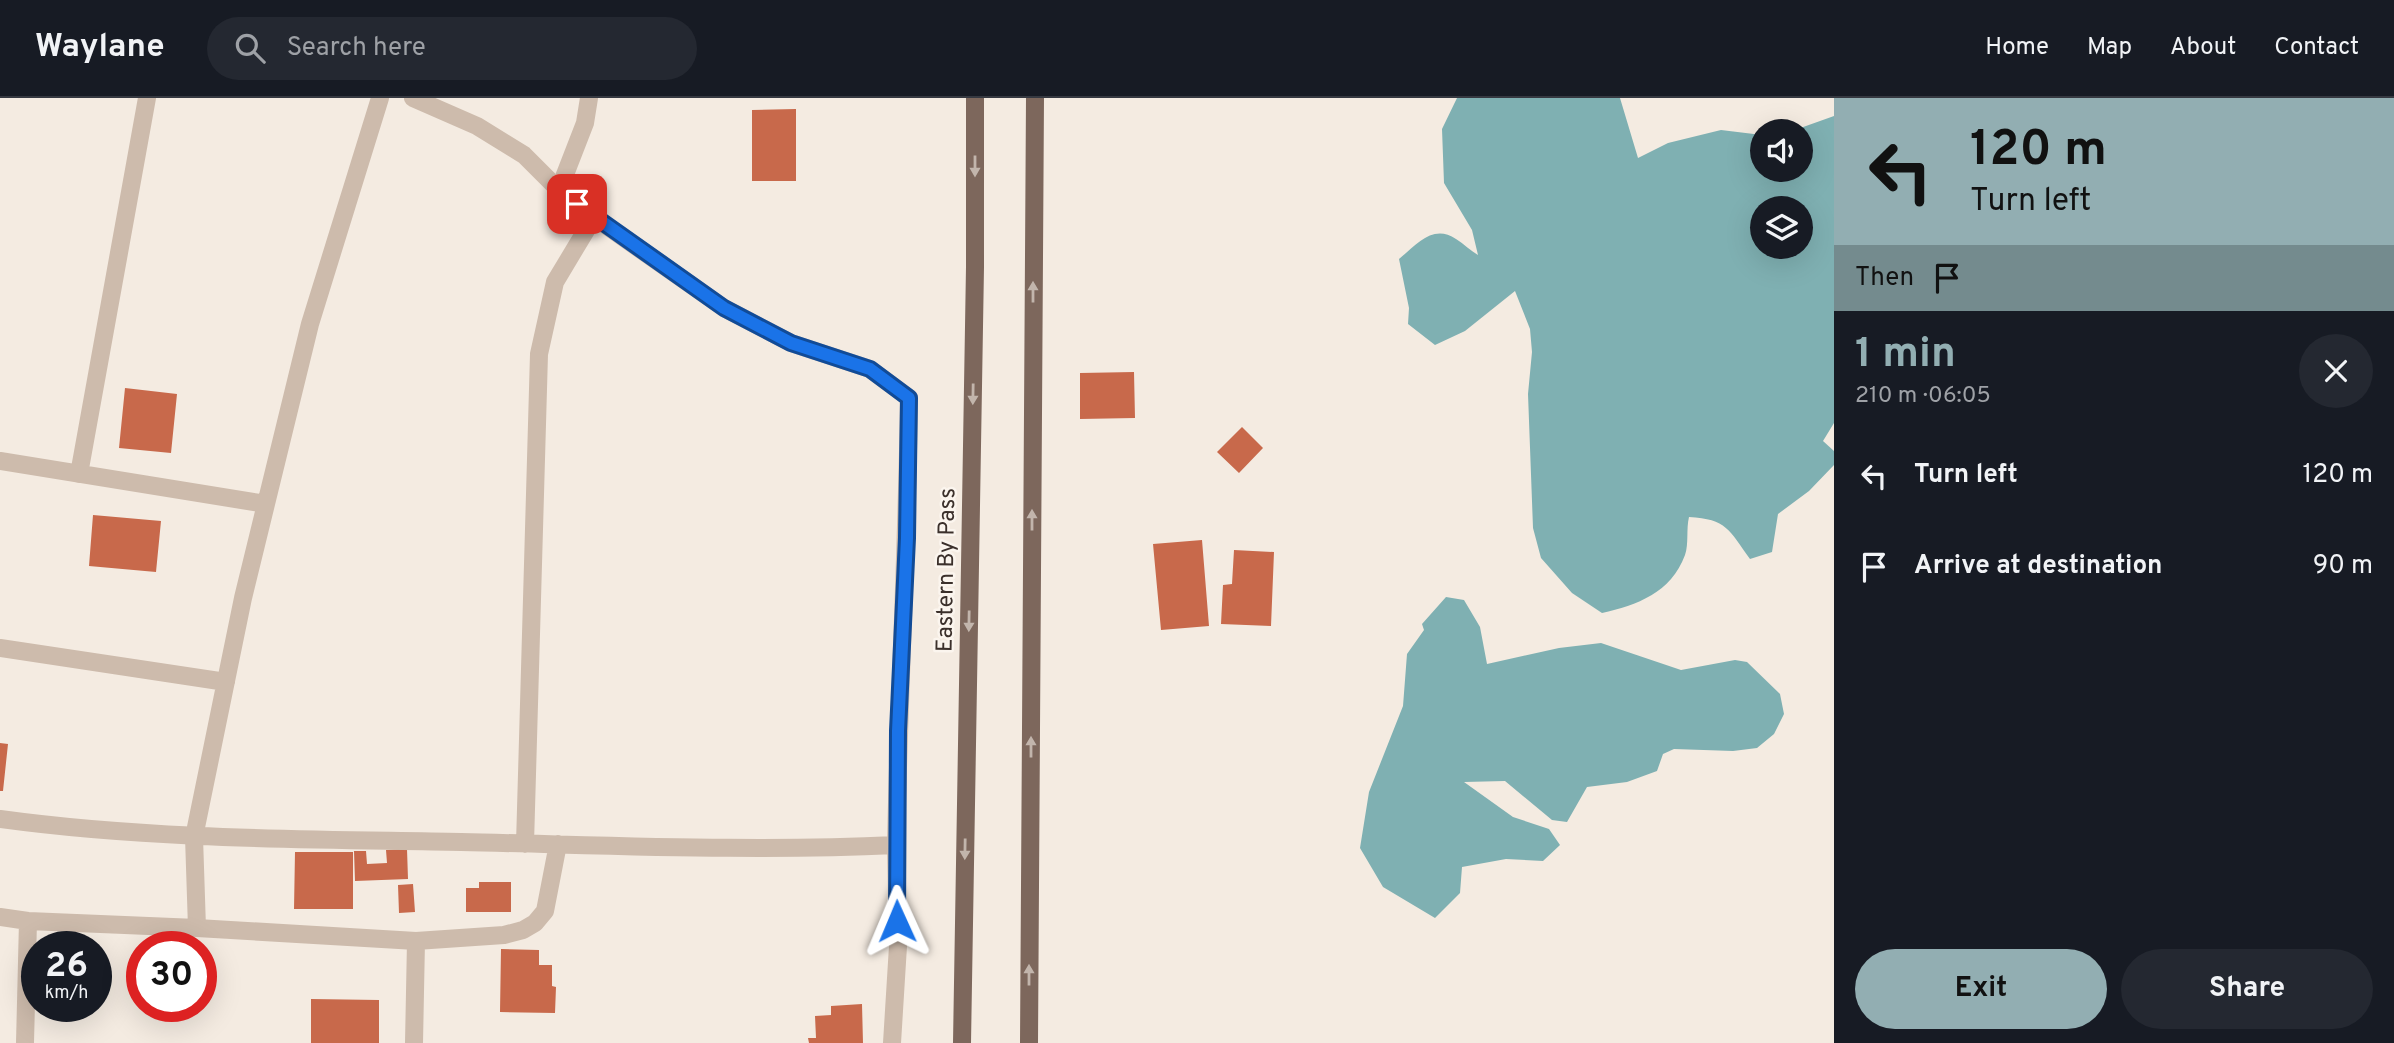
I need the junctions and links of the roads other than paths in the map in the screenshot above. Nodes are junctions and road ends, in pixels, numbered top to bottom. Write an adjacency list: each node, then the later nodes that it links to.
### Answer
1 (147, 98): 10 (street)
2 (380, 98): 11 (street)
3 (413, 98): 7 (street)
4 (589, 98): 7 (street)
5 (975, 98): 26 (main road, Eastern By Pass, one-way to 26)
6 (1035, 98): 27 (main road, one-way to 6)
7 (559, 190): 8 (street)
8 (594, 218): 16 (street); 18 (street)
9 (0, 461): 10 (street)
10 (79, 474): 11 (street)
11 (266, 504): 13 (street)
12 (0, 648): 13 (street)
13 (226, 682): 15 (street)
14 (0, 819): 15 (street)
15 (194, 837): 16 (street); 21 (street)
16 (525, 844): 17 (street)
17 (558, 844): 18 (street); 22 (street)
18 (896, 845): 25 (street)
19 (0, 916): 20 (street)
20 (27, 921): 21 (street); 23 (street)
21 (197, 928): 22 (street)
22 (416, 941): 24 (street)
23 (25, 1043)
24 (414, 1043)
25 (892, 1043)
26 (962, 1043)
27 (1029, 1043)

